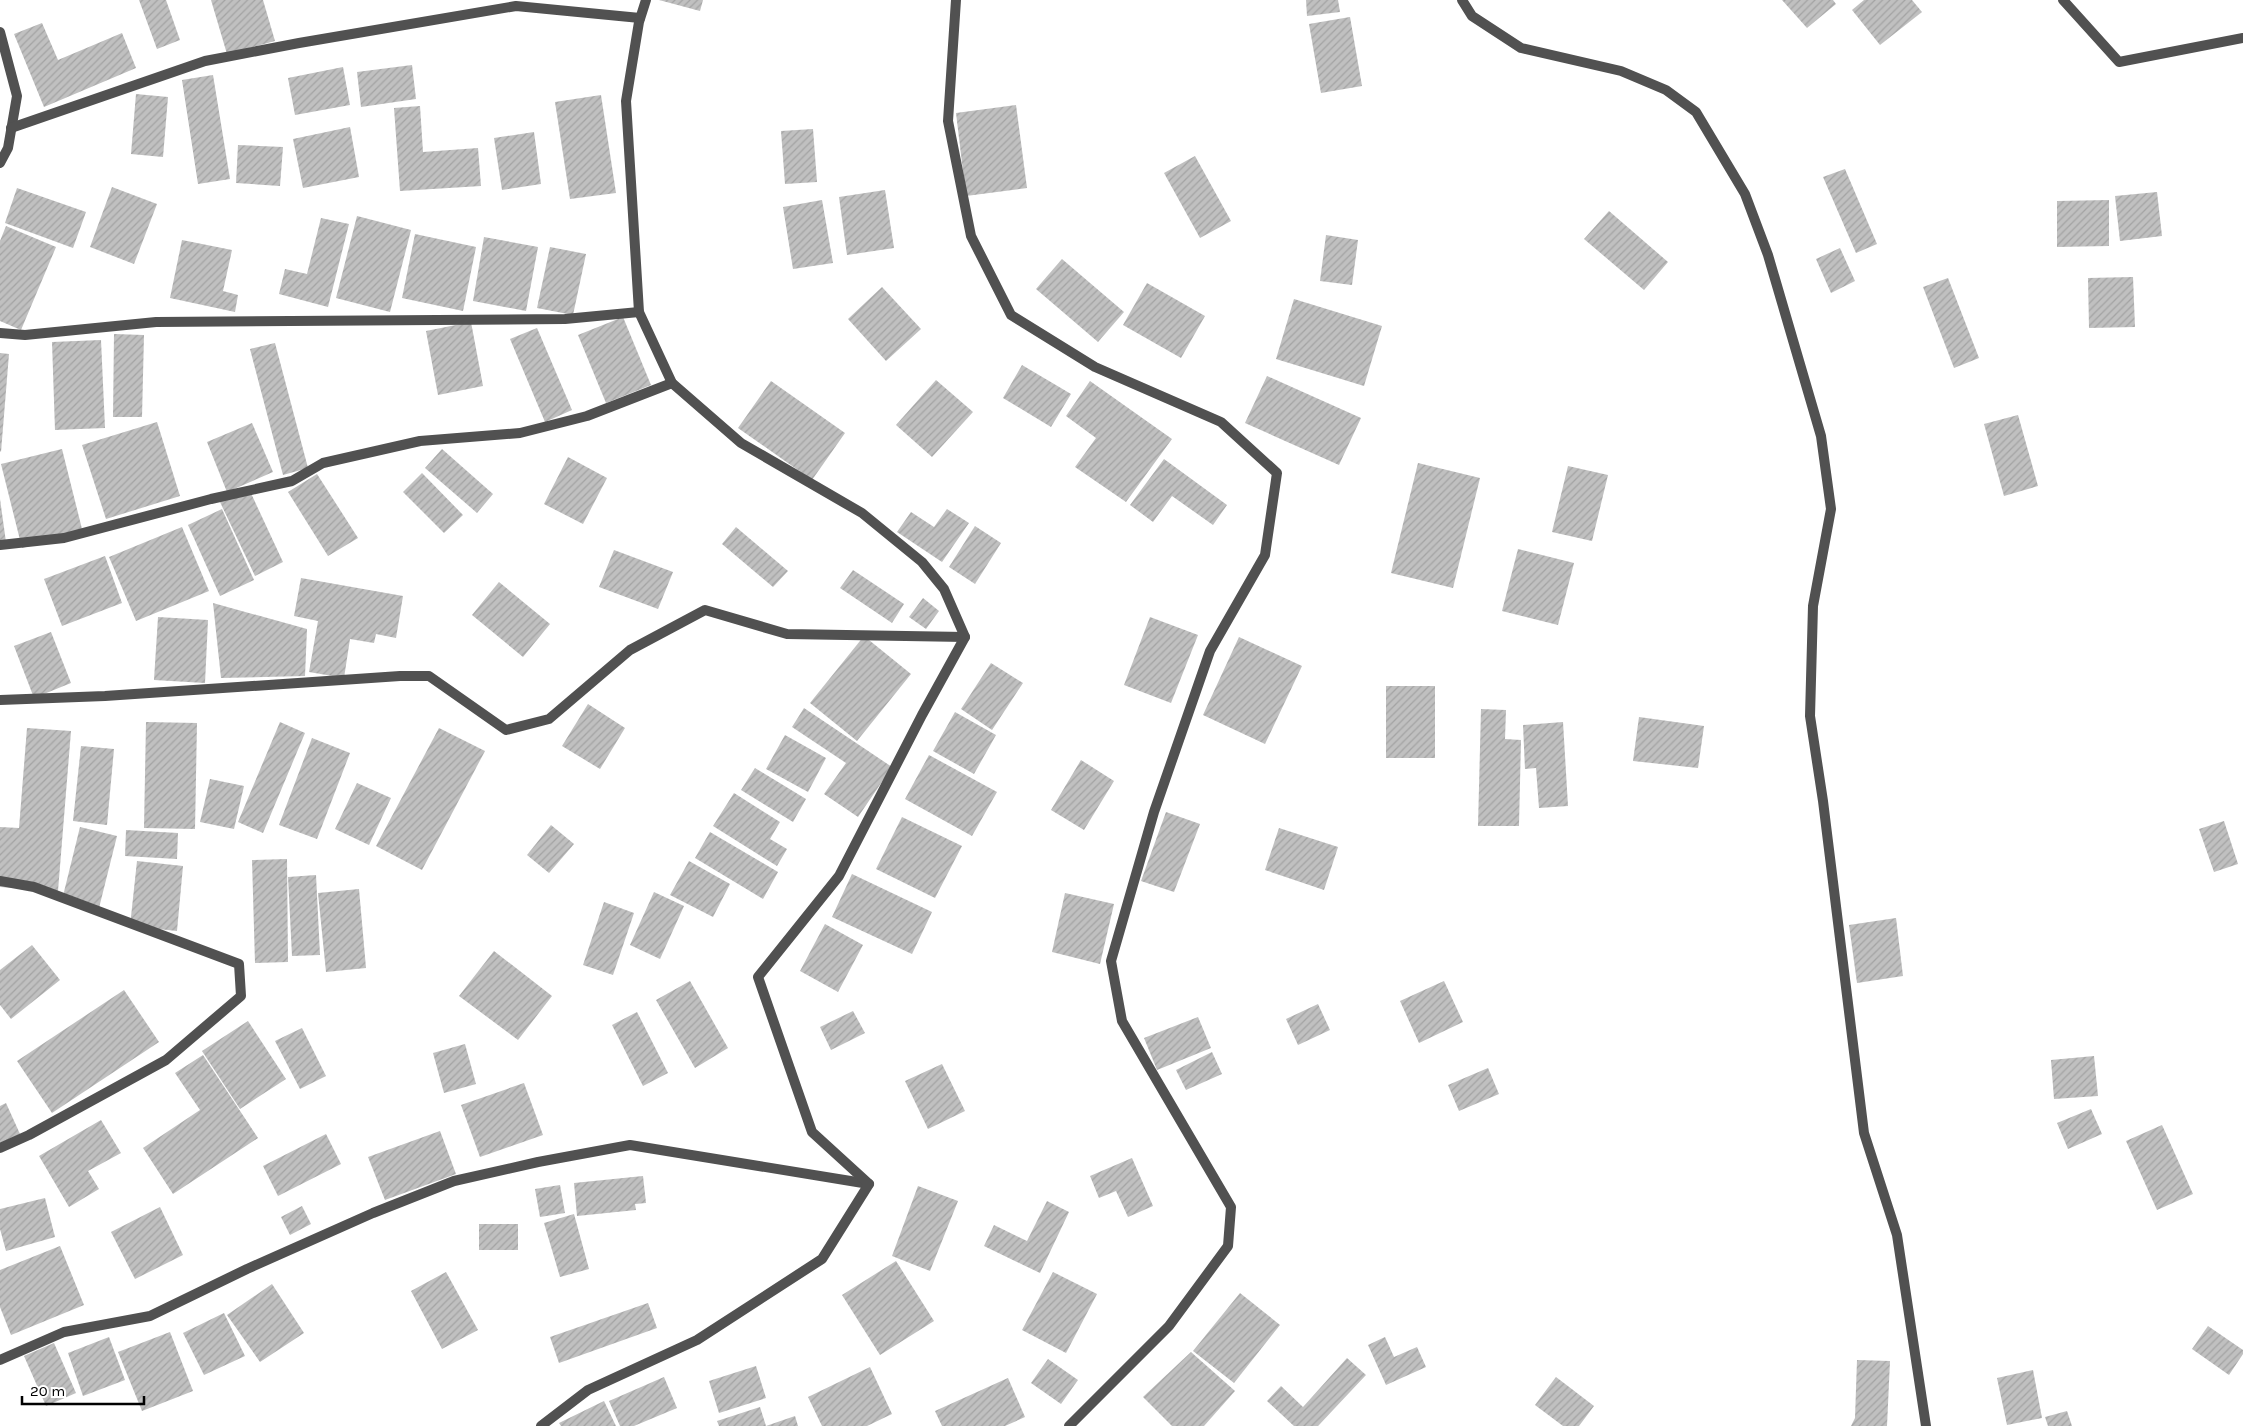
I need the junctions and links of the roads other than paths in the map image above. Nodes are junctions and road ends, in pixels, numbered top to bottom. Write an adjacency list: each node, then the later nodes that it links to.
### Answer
1 (646, 0): 5 (street)
2 (956, 0): 21 (street)
3 (1462, 0): 22 (street)
4 (2063, 0): 7 (street)
5 (640, 18): 8 (street); 10 (street)
6 (0, 32): 8 (street)
7 (2243, 38)
8 (11, 128): 9 (street)
9 (0, 163)
10 (639, 312): 11 (street); 12 (street)
11 (0, 333)
12 (672, 384): 13 (street); 14 (street)
13 (0, 545)
14 (966, 637): 15 (street); 18 (street)
15 (0, 700)
16 (0, 881): 17 (street)
17 (0, 1148)
18 (869, 1184): 19 (street); 20 (street)
19 (0, 1360)
20 (541, 1426)
21 (1069, 1426)
22 (1926, 1426)

